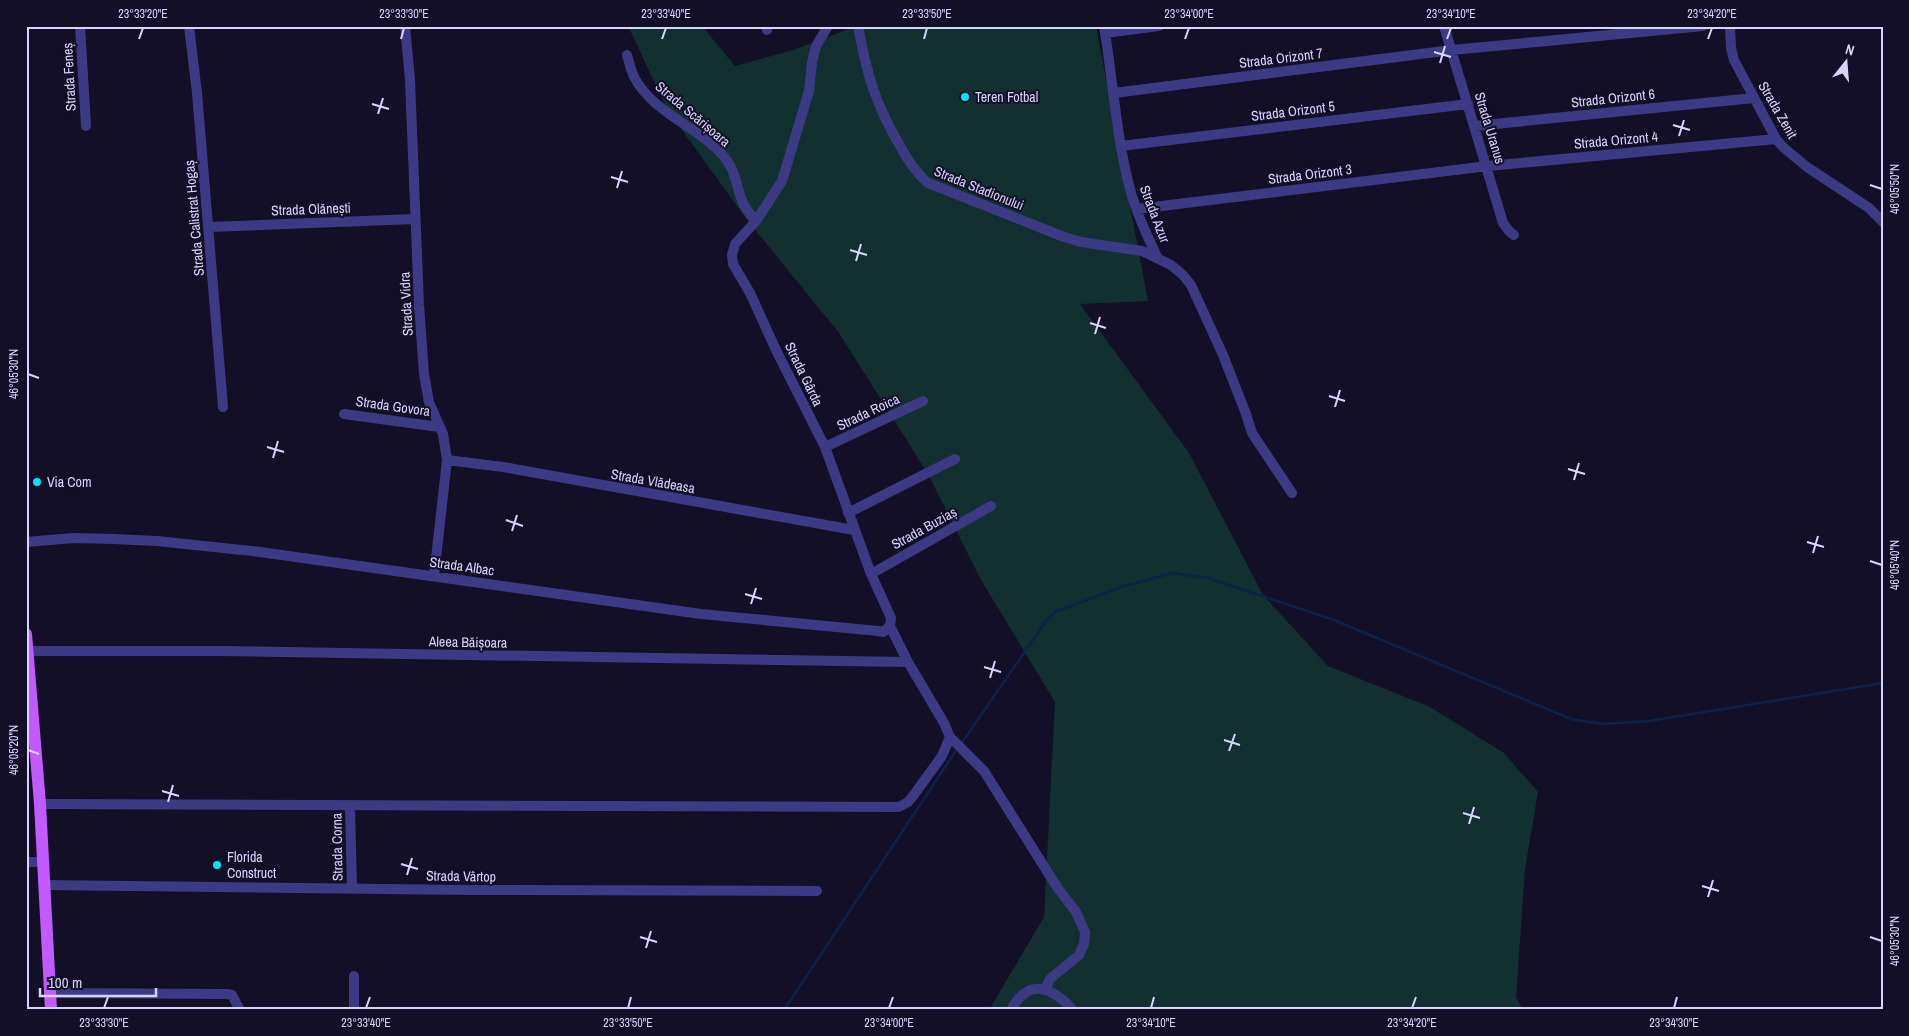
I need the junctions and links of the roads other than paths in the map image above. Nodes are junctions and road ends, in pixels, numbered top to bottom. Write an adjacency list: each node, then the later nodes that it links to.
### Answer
1 (80, 26): 16 (street, Strada Feneș)
2 (189, 26): 25 (street, Strada Calistrat Hogaș)
3 (405, 26): 22 (street, Strada Vidra)
4 (828, 26): 23 (street, Strada Gârda)
5 (858, 26): 27 (street, Strada Stadionului)
6 (1159, 26): 10 (street)
7 (1444, 26): 11 (street, Strada Uranus)
8 (1703, 26): 11 (street, Strada Orizont 7)
9 (1730, 26): 14 (street, Strada Zenit)
10 (1104, 30): 13 (street, Strada Azur)
11 (1452, 50): 13 (street, Strada Orizont 7); 15 (street, Strada Uranus)
12 (627, 55): 23 (street, Strada Scărișoara)
13 (1114, 92): 19 (street, Strada Azur)
14 (1754, 98): 17 (street, Strada Orizont 6); 18 (street, Strada Zenit)
15 (1468, 104): 17 (street, Strada Uranus); 19 (street, Strada Orizont 5)
16 (86, 126)
17 (1475, 126): 20 (street, Strada Uranus)
18 (1776, 139): 20 (street, Strada Orizont 4); 24 (street, Strada Zenit)
19 (1121, 146): 21 (street, Strada Azur)
20 (1488, 166): 21 (street, Strada Orizont 3); 26 (street, Strada Uranus)
21 (1137, 209): 27 (street, Strada Azur)
22 (415, 219): 25 (street, Strada Olănești); 31 (street, Strada Vidra)
23 (756, 221): 32 (street, Strada Gârda)
24 (1883, 222)
25 (209, 227): 29 (street, Strada Calistrat Hogaș)
26 (1514, 235)
27 (1158, 257): 35 (street, Strada Azur)
28 (923, 401): 32 (street, Strada Roica)
29 (223, 407)
30 (344, 414): 31 (street, Strada Govora)
31 (439, 427): 34 (street, Strada Vidra)
32 (825, 447): 37 (street, Strada Gârda)
33 (955, 459): 37 (street)
34 (447, 460): 38 (street, Strada Vlădeasa); 41 (street, Strada Vidra)
35 (1292, 493)
36 (992, 506): 40 (street, Strada Buziaș)
37 (848, 513): 38 (street, Strada Gârda)
38 (854, 530): 40 (street, Strada Gârda)
39 (26, 542): 41 (street, Strada Albac)
40 (871, 574): 42 (street, Strada Gârda)
41 (434, 576): 42 (street, Strada Albac)
42 (890, 626): 45 (street, Strada Gârda)
43 (26, 634): 44 (main road)
44 (28, 651): 45 (street, Aleea Băișoara); 47 (main road)
45 (908, 662): 46 (street, Strada Gârda)
46 (952, 739): 48 (street); 55 (street, Strada Gârda)
47 (40, 804): 48 (street); 50 (main road)
48 (350, 805): 52 (street, Strada Corna)
49 (26, 862): 50 (street)
50 (43, 862): 51 (main road)
51 (44, 885): 52 (street, Strada Vârtop); 56 (main road)
52 (352, 889): 53 (street, Strada Vârtop)
53 (817, 890)
54 (354, 976): 59 (street)
55 (1045, 989): 60 (street); 61 (street)
56 (50, 993): 57 (main road); 58 (street)
57 (51, 1010)
58 (240, 1010)
59 (354, 1010)
60 (1011, 1010)
61 (1073, 1010)

